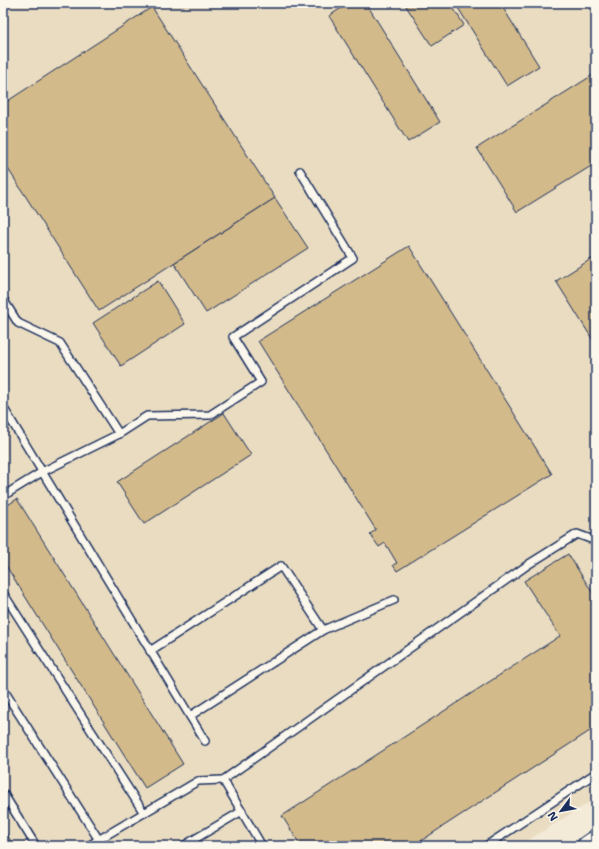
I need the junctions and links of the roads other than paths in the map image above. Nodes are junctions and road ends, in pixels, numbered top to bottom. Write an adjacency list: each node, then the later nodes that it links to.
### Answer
1 (300, 170): 4 (lane)
2 (3, 299): 4 (lane)
3 (3, 407): 5 (lane)
4 (120, 434): 5 (lane)
5 (42, 472): 6 (lane); 11 (lane)
6 (3, 496)
7 (596, 541): 16 (lane)
8 (3, 593): 19 (lane)
9 (394, 600): 10 (lane)
10 (323, 630): 11 (lane); 13 (lane)
11 (150, 651): 13 (lane)
12 (3, 689): 20 (lane)
13 (190, 716): 14 (lane)
14 (205, 741)
15 (596, 773): 26 (lane)
16 (223, 780): 18 (lane); 19 (lane)
17 (3, 793): 22 (lane)
18 (242, 811): 24 (lane); 25 (lane)
19 (144, 813): 20 (lane)
20 (99, 840): 23 (lane)
21 (596, 840): 27 (main road)
22 (36, 846)
23 (88, 846)
24 (184, 846)
25 (262, 846)
26 (486, 846)
27 (587, 846)

